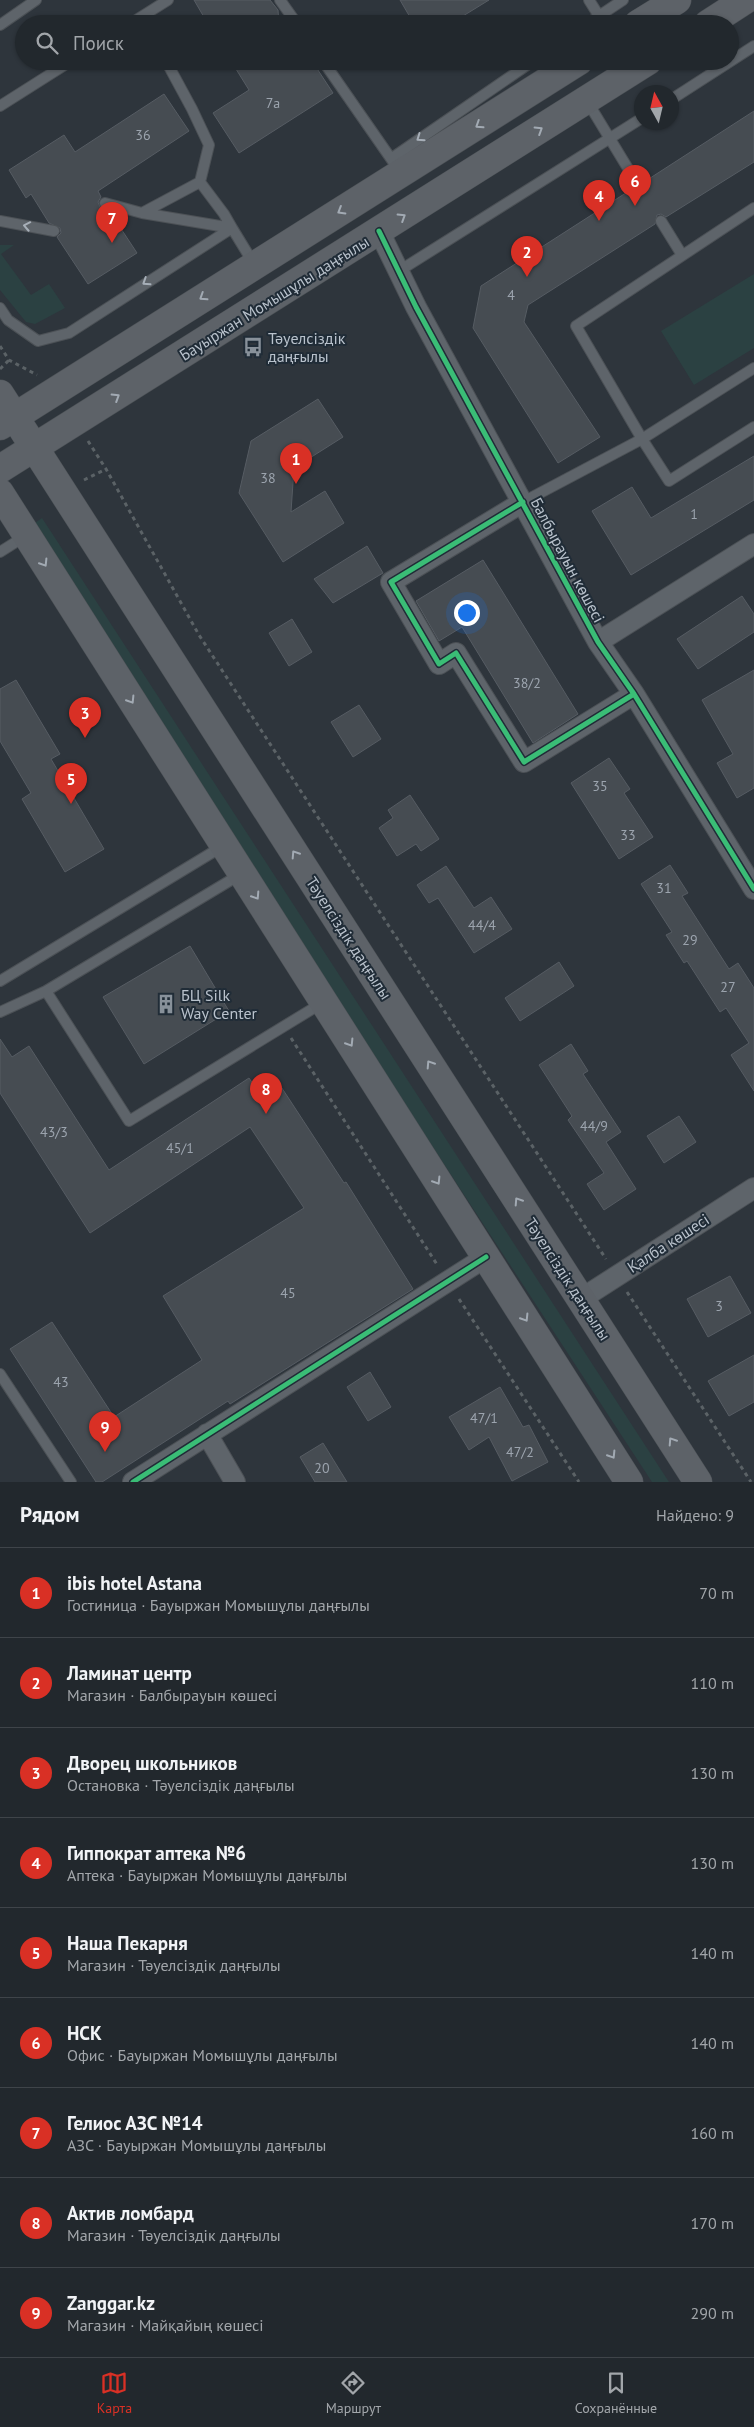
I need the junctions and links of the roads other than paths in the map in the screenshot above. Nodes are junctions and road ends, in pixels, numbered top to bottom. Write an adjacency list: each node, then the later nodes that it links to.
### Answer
1 (36, 0): 14 (lane)
2 (168, 0): 8 (lane)
3 (280, 0): 9 (lane)
4 (589, 0): 10 (lane)
5 (623, 0): 11 (lane)
6 (677, 0): 12 (main road)
7 (746, 0): 13 (main road)
8 (149, 15)
9 (291, 15)
10 (599, 15)
11 (607, 15)
12 (653, 15)
13 (722, 15)
14 (0, 25)
15 (754, 46): 16 (lane)
16 (739, 56)
17 (57, 70): 26 (lane)
18 (171, 70): 30 (lane)
19 (329, 70): 29 (lane)
20 (520, 70): 29 (lane, one-way to 29)
21 (563, 70): 29 (main road, one-way to 29)
22 (634, 70): 25 (main road, Бауыржан Момышұлы даңғылы)
23 (717, 70): 24 (lane)
24 (679, 94)
25 (586, 100): 28 (lane); 39 (main road, Бауыржан Момышұлы даңғылы, one-way to 25)
26 (0, 106)
27 (634, 123): 28 (lane)
28 (609, 138): 31 (lane); 42 (lane)
29 (397, 166): 41 (main road, one-way to 41)
30 (200, 182): 34 (lane); 37 (lane)
31 (638, 185)
32 (105, 203): 34 (lane)
33 (754, 208): 40 (lane)
34 (142, 213): 37 (lane)
35 (0, 221): 38 (lane, one-way to 35)
36 (660, 221): 40 (lane)
37 (232, 228): 41 (lane); 43 (lane, one-way to 43)
38 (54, 231)
39 (379, 231): 42 (street, Балбырауын көшесі); 49 (main road, Бауыржан Момышұлы даңғылы, one-way to 39)
40 (682, 255): 48 (lane)
41 (254, 265): 46 (main road, one-way to 46)
42 (399, 271): 52 (street, Балбырауын көшесі)
43 (0, 308)
44 (754, 368): 48 (lane)
45 (0, 394): 46 (main road, Тәуелсіздік даңғылы)
46 (7, 422): 49 (main road, Тәуелсіздік даңғылы)
47 (754, 427): 48 (lane)
48 (642, 439): 52 (lane)
49 (35, 448): 50 (main road, Бауыржан Момышұлы даңғылы); 67 (main road, Тәуелсіздік даңғылы, one-way to 49)
50 (0, 469)
51 (0, 494): 53 (main road)
52 (523, 502): 56 (street, Балбырауын көшесі); 57 (street)
53 (27, 535): 55 (lane); 58 (main road, one-way to 58)
54 (754, 544): 56 (street)
55 (0, 552)
56 (598, 642): 57 (street, Балбырауын көшесі)
57 (634, 694): 60 (street, Балбырауын көшесі)
58 (223, 846): 59 (main road); 61 (lane)
59 (242, 873): 62 (lane); 63 (main road, one-way to 63)
60 (754, 889)
61 (0, 981)
62 (46, 990): 63 (lane); 64 (lane)
63 (324, 1002): 66 (main road, one-way to 66)
64 (0, 1012)
65 (754, 1188): 67 (street, Қалба көшесі)
66 (486, 1257): 69 (street); 73 (main road, one-way to 73)
67 (581, 1299): 74 (main road, Тәуелсіздік даңғылы, one-way to 67)
68 (0, 1374): 70 (lane)
69 (207, 1434): 71 (street); 72 (street)
70 (70, 1482)
71 (133, 1482)
72 (235, 1482)
73 (629, 1482)
74 (698, 1482)

